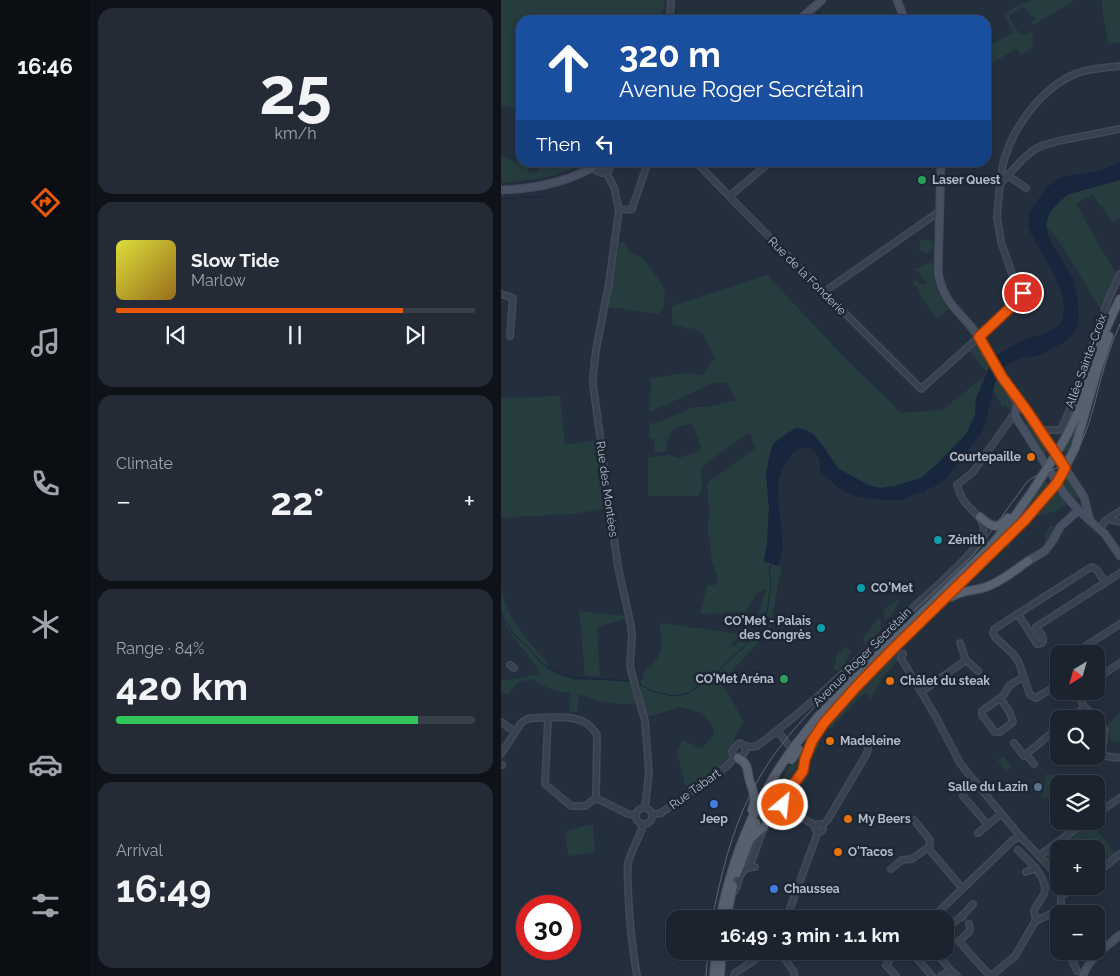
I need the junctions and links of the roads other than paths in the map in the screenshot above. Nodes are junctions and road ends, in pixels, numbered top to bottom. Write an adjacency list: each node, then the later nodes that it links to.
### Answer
1 (671, 0): 4 (street)
2 (822, 0): 5 (street)
3 (897, 0): 6 (street)
4 (670, 15)
5 (805, 15)
6 (903, 15)
7 (1120, 66): 18 (street)
8 (1120, 129): 17 (street)
9 (591, 167): 20 (street)
10 (594, 167): 16 (street)
11 (610, 167): 16 (street)
12 (646, 167): 22 (street)
13 (701, 167): 21 (street, Rue de la Fonderie)
14 (764, 167): 21 (street)
15 (941, 167): 23 (street)
16 (607, 172): 22 (street, Rue des Montées)
17 (1007, 175): 18 (street); 19 (street)
18 (1000, 184): 25 (street)
19 (1026, 188)
20 (501, 190)
21 (731, 196): 26 (street, Rue de la Fonderie)
22 (619, 210): 96 (street, Rue des Montées)
23 (939, 211): 26 (street); 32 (street)
24 (1120, 274): 36 (street, Allée Sainte-Croix)
25 (1015, 289): 29 (street); 29 (street)
26 (824, 292): 32 (street, Rue de la Fonderie)
27 (501, 294): 31 (street)
28 (1120, 299): 37 (main road, Avenue Roger Secrétain)
29 (1014, 304): 32 (street)
30 (1120, 310): 39 (main road, Avenue Roger Secrétain)
31 (510, 336)
32 (979, 337): 33 (street)
33 (1001, 375): 34 (street); 35 (street)
34 (1027, 411): 35 (street); 36 (street)
35 (1016, 416): 38 (street); 46 (street)
36 (1041, 433): 37 (street)
37 (1057, 454): 38 (main road, Avenue Roger Secrétain); 39 (street)
38 (1048, 468): 40 (main road, Avenue Roger Secrétain); 41 (street)
39 (1065, 468): 41 (main road, Avenue Roger Secrétain); 42 (street)
40 (1040, 481): 46 (main road); 84 (main road, Avenue Roger Secrétain)
41 (1057, 483): 43 (street); 55 (main road, Avenue Roger Secrétain)
42 (1084, 498): 43 (street); 48 (street)
43 (1072, 505): 44 (street)
44 (1079, 511): 48 (street); 52 (street)
45 (1119, 512): 47 (street)
46 (980, 517): 79 (street)
47 (1108, 519): 49 (street); 50 (street)
48 (1091, 521): 50 (street)
49 (1120, 522)
50 (1099, 529): 51 (street)
51 (1120, 556)
52 (1028, 561): 55 (main road)
53 (1120, 573): 54 (street)
54 (1105, 582): 56 (street); 58 (street)
55 (939, 605): 62 (main road, Avenue Roger Secrétain)
56 (1018, 614): 59 (street); 68 (street)
57 (1120, 624): 61 (street)
58 (1036, 627): 59 (street); 59 (street)
59 (1029, 631)
60 (960, 643): 64 (street)
61 (1087, 645)
62 (892, 650): 84 (main road, Avenue Roger Secrétain); 94 (main road)
63 (903, 654): 70 (street)
64 (966, 660): 66 (street); 70 (street)
65 (1120, 664): 67 (street)
66 (978, 671)
67 (1105, 673)
68 (1023, 677): 69 (street); 71 (street)
69 (1050, 689)
70 (921, 692): 99 (street)
71 (1000, 698): 71 (street)
72 (1080, 700): 73 (street)
73 (1085, 707): 74 (street); 75 (street)
74 (1081, 710)
75 (1087, 710)
76 (548, 718): 78 (street); 93 (street); 93 (street)
77 (501, 722): 78 (street)
78 (515, 732): 85 (street)
79 (775, 732): 83 (street); 84 (street)
80 (1050, 734): 86 (street)
81 (867, 741): 106 (street)
82 (1014, 743): 86 (street)
83 (745, 746): 88 (street); 88 (street)
84 (797, 750): 90 (main road, Avenue Roger Secrétain, bridge)
85 (501, 754)
86 (1026, 754): 91 (street)
87 (1105, 756): 89 (street)
88 (736, 758): 101 (street, Rue Tabart); 122 (main road)
89 (1120, 758)
90 (788, 760): 110 (main road, Avenue Roger Secrétain); 122 (main road, Avenue Roger Secrétain)
91 (1034, 764)
92 (963, 796): 104 (street)
93 (596, 798): 100 (street)
94 (784, 798): 98 (street)
95 (1120, 798): 97 (street)
96 (645, 808): 100 (street); 101 (street)
97 (1105, 808)
98 (788, 810): 105 (street, Avenue Roger Secrétain); 106 (street)
99 (1001, 814): 104 (street); 109 (street)
100 (635, 815): 103 (street)
101 (652, 815): 103 (street)
102 (908, 819): 112 (street)
103 (643, 825): 149 (street)
104 (988, 825): 108 (street)
105 (764, 827): 110 (main road); 118 (street, Avenue Roger Secrétain)
106 (819, 828): 129 (street)
107 (1074, 830): 115 (street)
108 (978, 833)
109 (1019, 836): 111 (street); 115 (street)
110 (750, 840): 125 (main road, Avenue Roger Secrétain)
111 (1013, 840): 115 (street); 124 (street)
112 (929, 849): 121 (street); 124 (street)
113 (1018, 850): 119 (street)
114 (1120, 854): 116 (street)
115 (1039, 856): 120 (street)
116 (1105, 866)
117 (755, 867): 118 (street)
118 (749, 868): 125 (street, Avenue Roger Secrétain)
119 (1036, 868): 123 (street); 132 (street)
120 (1050, 868)
121 (891, 869)
122 (733, 870): 127 (main road, Avenue Roger Secrétain)
123 (1026, 872)
124 (962, 888): 130 (street)
125 (729, 902): 128 (main road, Avenue Roger Secrétain)
126 (973, 904): 133 (street)
127 (722, 910)
128 (728, 910)
129 (789, 910)
130 (940, 910)
131 (1050, 915): 132 (street)
132 (1035, 921): 157 (street)
133 (954, 923)
134 (969, 924): 157 (street)
135 (1120, 935): 136 (street)
136 (1105, 945)
137 (715, 960): 150 (main road)
138 (721, 960): 151 (main road)
139 (754, 960): 152 (street)
140 (785, 960): 148 (street)
141 (889, 960): 153 (street)
142 (918, 960): 154 (street)
143 (942, 960): 146 (street)
144 (1072, 960): 147 (street)
145 (1090, 960): 147 (street)
146 (951, 971): 155 (street); 156 (street)
147 (1080, 974)
148 (794, 975)
149 (637, 976)
150 (714, 976)
151 (720, 976)
152 (734, 976)
153 (896, 976)
154 (932, 976)
155 (941, 976)
156 (957, 976)
157 (991, 976)

